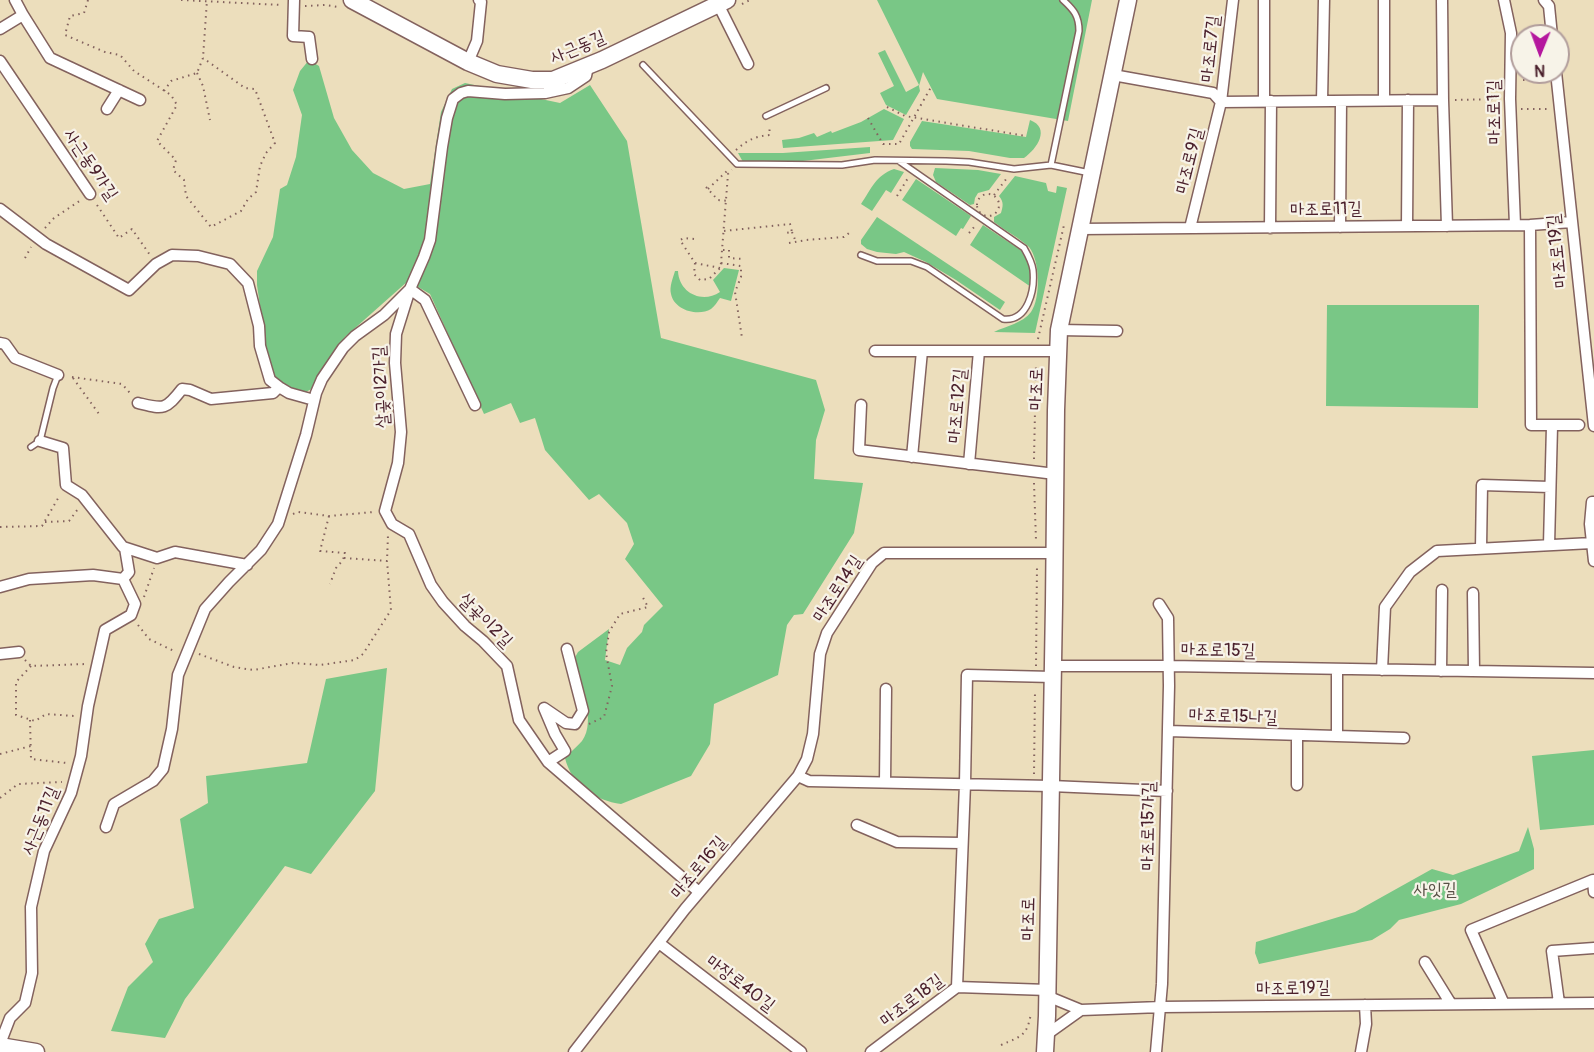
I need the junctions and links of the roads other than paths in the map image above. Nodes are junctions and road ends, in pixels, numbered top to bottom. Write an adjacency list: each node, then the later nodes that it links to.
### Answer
1 (15, 0): 15 (street)
2 (294, 0): 18 (street)
3 (352, 0): 20 (main road, 사근동길)
4 (479, 0): 20 (street)
5 (1063, 0): 39 (lane)
6 (1128, 0): 24 (main road, 마조로)
7 (1233, 0): 35 (street, 마조로7길)
8 (1264, 0): 32 (street)
9 (1324, 0): 33 (street)
10 (1384, 0): 29 (street)
11 (1442, 0): 31 (street)
12 (1504, 0): 44 (street, 마조로1길)
13 (1544, 0): 16 (street)
14 (722, 2): 21 (street, 사근동길); 23 (main road, 사근동길)
15 (23, 15): 17 (street); 27 (street)
16 (1551, 24)
17 (0, 29)
18 (312, 59)
19 (0, 61): 41 (street, 사근동9가길)
20 (468, 62): 23 (main road, 사근동길)
21 (748, 64)
22 (643, 65): 38 (lane)
23 (588, 66): 53 (street, 살곶이2가길)
24 (1113, 75): 35 (street); 40 (main road, 마조로)
25 (1557, 84): 43 (street, 마조로19길)
26 (826, 88): 37 (lane)
27 (119, 90): 28 (street); 36 (street)
28 (140, 100)
29 (1384, 100): 30 (street); 34 (street)
30 (1408, 100): 31 (street); 46 (street)
31 (1443, 100): 47 (street)
32 (1267, 101): 33 (street); 35 (street); 50 (street)
33 (1322, 101): 34 (street)
34 (1341, 101): 48 (street)
35 (1221, 102): 49 (street, 마조로9길)
36 (107, 109)
37 (766, 116)
38 (898, 161): 39 (lane); 52 (lane)
39 (1052, 165): 40 (lane)
40 (1092, 174): 51 (main road, 마조로)
41 (90, 194)
42 (0, 209): 62 (street)
43 (1572, 222): 45 (street, 마조로11길); 69 (street, 마조로19길)
44 (1515, 225): 45 (street, 마조로11길); 47 (street, 마조로11길)
45 (1530, 225): 68 (street)
46 (1407, 226): 47 (street, 마조로11길); 48 (street, 마조로11길)
47 (1447, 226)
48 (1340, 227): 50 (street, 마조로11길)
49 (1190, 228): 50 (street, 마조로11길); 51 (street, 마조로11길)
50 (1270, 228)
51 (1080, 229): 54 (main road, 마조로)
52 (861, 255)
53 (410, 289): 63 (street); 65 (street); 76 (street, 살곶이2가길)
54 (1059, 330): 55 (street); 60 (main road, 마조로)
55 (1117, 331)
56 (0, 343): 61 (street)
57 (874, 351): 58 (street, 마조로12길)
58 (922, 351): 59 (street, 마조로12길); 71 (street)
59 (979, 351): 60 (street, 마조로12길); 72 (street, 마조로12길)
60 (1058, 351): 73 (main road, 마조로)
61 (58, 375): 70 (lane)
62 (279, 387): 63 (street); 64 (street)
63 (314, 400): 83 (street)
64 (138, 403)
65 (475, 405)
66 (861, 405): 71 (street, 마조로12길)
67 (1579, 425): 68 (street)
68 (1552, 426): 74 (street)
69 (1594, 426)
70 (36, 444): 79 (street)
71 (912, 457): 72 (street, 마조로12길)
72 (969, 464): 73 (street, 마조로12길)
73 (1055, 474): 81 (main road, 마조로)
74 (1550, 487): 78 (street); 80 (street)
75 (1594, 502): 77 (street)
76 (385, 511): 104 (street, 살곶이2길)
77 (1592, 543): 78 (street); 82 (street)
78 (1549, 545): 80 (street)
79 (125, 548): 83 (street); 84 (street)
80 (1481, 548): 94 (street)
81 (1055, 553): 97 (main road, 마조로); 105 (street, 마조로14길)
82 (1594, 561)
83 (247, 565): 112 (street)
84 (123, 579): 85 (street); 129 (street, 사근동11길)
85 (0, 587)
86 (1442, 590): 95 (street)
87 (1473, 592): 96 (street)
88 (1159, 604): 92 (street, 마조로15가길)
89 (567, 649): 104 (street)
90 (19, 652): 91 (street)
91 (0, 654)
92 (1169, 666): 93 (street, 마조로15길); 97 (street, 마조로15길); 100 (street, 마조로15가길)
93 (1337, 669): 94 (street, 마조로15길); 102 (street)
94 (1382, 670): 95 (street, 마조로15길)
95 (1441, 671): 96 (street, 마조로15길)
96 (1474, 671): 98 (street, 마조로15길)
97 (1053, 672): 107 (street); 109 (main road, 마조로)
98 (1594, 673)
99 (886, 689): 106 (street)
100 (1168, 731): 101 (street, 마조로15나길); 110 (street, 마조로15가길)
101 (1297, 735): 102 (street, 마조로15나길); 108 (street, 마조로15나길)
102 (1337, 736): 103 (street, 마조로15나길)
103 (1404, 738)
104 (548, 762): 114 (street, 살곶이2길)
105 (798, 776): 106 (street); 114 (street, 마조로16길)
106 (885, 782): 107 (street)
107 (965, 784): 109 (street); 113 (street)
108 (1297, 785)
109 (1051, 786): 110 (street); 120 (main road, 마조로)
110 (1167, 791): 126 (street, 마조로15가길)
111 (857, 825): 113 (street)
112 (106, 827)
113 (962, 843): 119 (street)
114 (699, 892): 116 (street, 마조로16길)
115 (1594, 892): 123 (street)
116 (659, 943): 132 (street, 마조로16길); 133 (street, 마장로40길)
117 (1594, 948): 124 (street)
118 (1425, 962): 122 (street)
119 (957, 987): 120 (street, 마조로18길); 134 (street, 마조로18길)
120 (1048, 993): 127 (street); 128 (main road, 마조로)
121 (1594, 1003): 124 (street, 마조로19길)
122 (1451, 1004): 123 (street, 마조로19길); 125 (street, 마조로19길)
123 (1504, 1004): 124 (street, 마조로19길)
124 (1559, 1004)
125 (1365, 1005): 126 (street, 마조로19길); 137 (street)
126 (1161, 1007): 127 (street, 마조로19길); 136 (street, 마조로15가길)
127 (1081, 1010): 128 (street)
128 (1046, 1035): 135 (main road, 마조로)
129 (0, 1046): 130 (main road); 131 (main road)
130 (2, 1052)
131 (36, 1052)
132 (574, 1052)
133 (801, 1052)
134 (871, 1052)
135 (1045, 1052)
136 (1156, 1052)
137 (1361, 1052)

